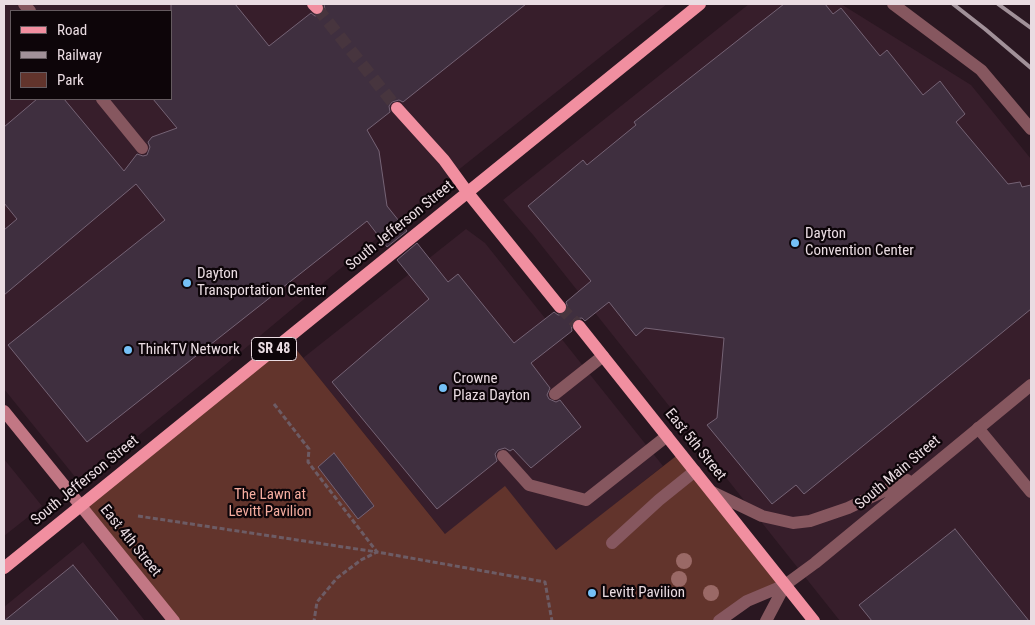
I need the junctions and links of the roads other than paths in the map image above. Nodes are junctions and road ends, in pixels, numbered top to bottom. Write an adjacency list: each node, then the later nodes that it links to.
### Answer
1 (700, 4): 7 (main road, South Jefferson Street / SR 48)
2 (893, 4): 5 (street)
3 (103, 100): 6 (street)
4 (397, 108): 7 (main road)
5 (1031, 129)
6 (142, 148)
7 (468, 193): 8 (main road); 21 (main road, South Jefferson Street / SR 48)
8 (560, 306)
9 (579, 326): 10 (main road, East 5th Street)
10 (603, 356): 12 (street); 15 (main road, East 5th Street)
11 (1031, 385): 14 (street, South Main Street)
12 (555, 394)
13 (4, 411): 21 (main road, East 4th Street)
14 (978, 428): 18 (street, South Main Street); 20 (street)
15 (667, 436): 16 (street); 17 (main road, East 5th Street)
16 (503, 456)
17 (695, 471): 19 (main road, East 5th Street); 22 (street)
18 (925, 472): 19 (street); 24 (street, South Main Street)
19 (712, 492): 24 (main road, East 5th Street)
20 (1031, 492)
21 (81, 506): 23 (main road, South Jefferson Street / SR 48); 25 (main road, East 4th Street)
22 (612, 544)
23 (4, 568)
24 (785, 585): 26 (street, South Main Street); 27 (street, South Main Street); 28 (main road, East 5th Street)
25 (174, 621)
26 (719, 621)
27 (766, 621)
28 (814, 621)

